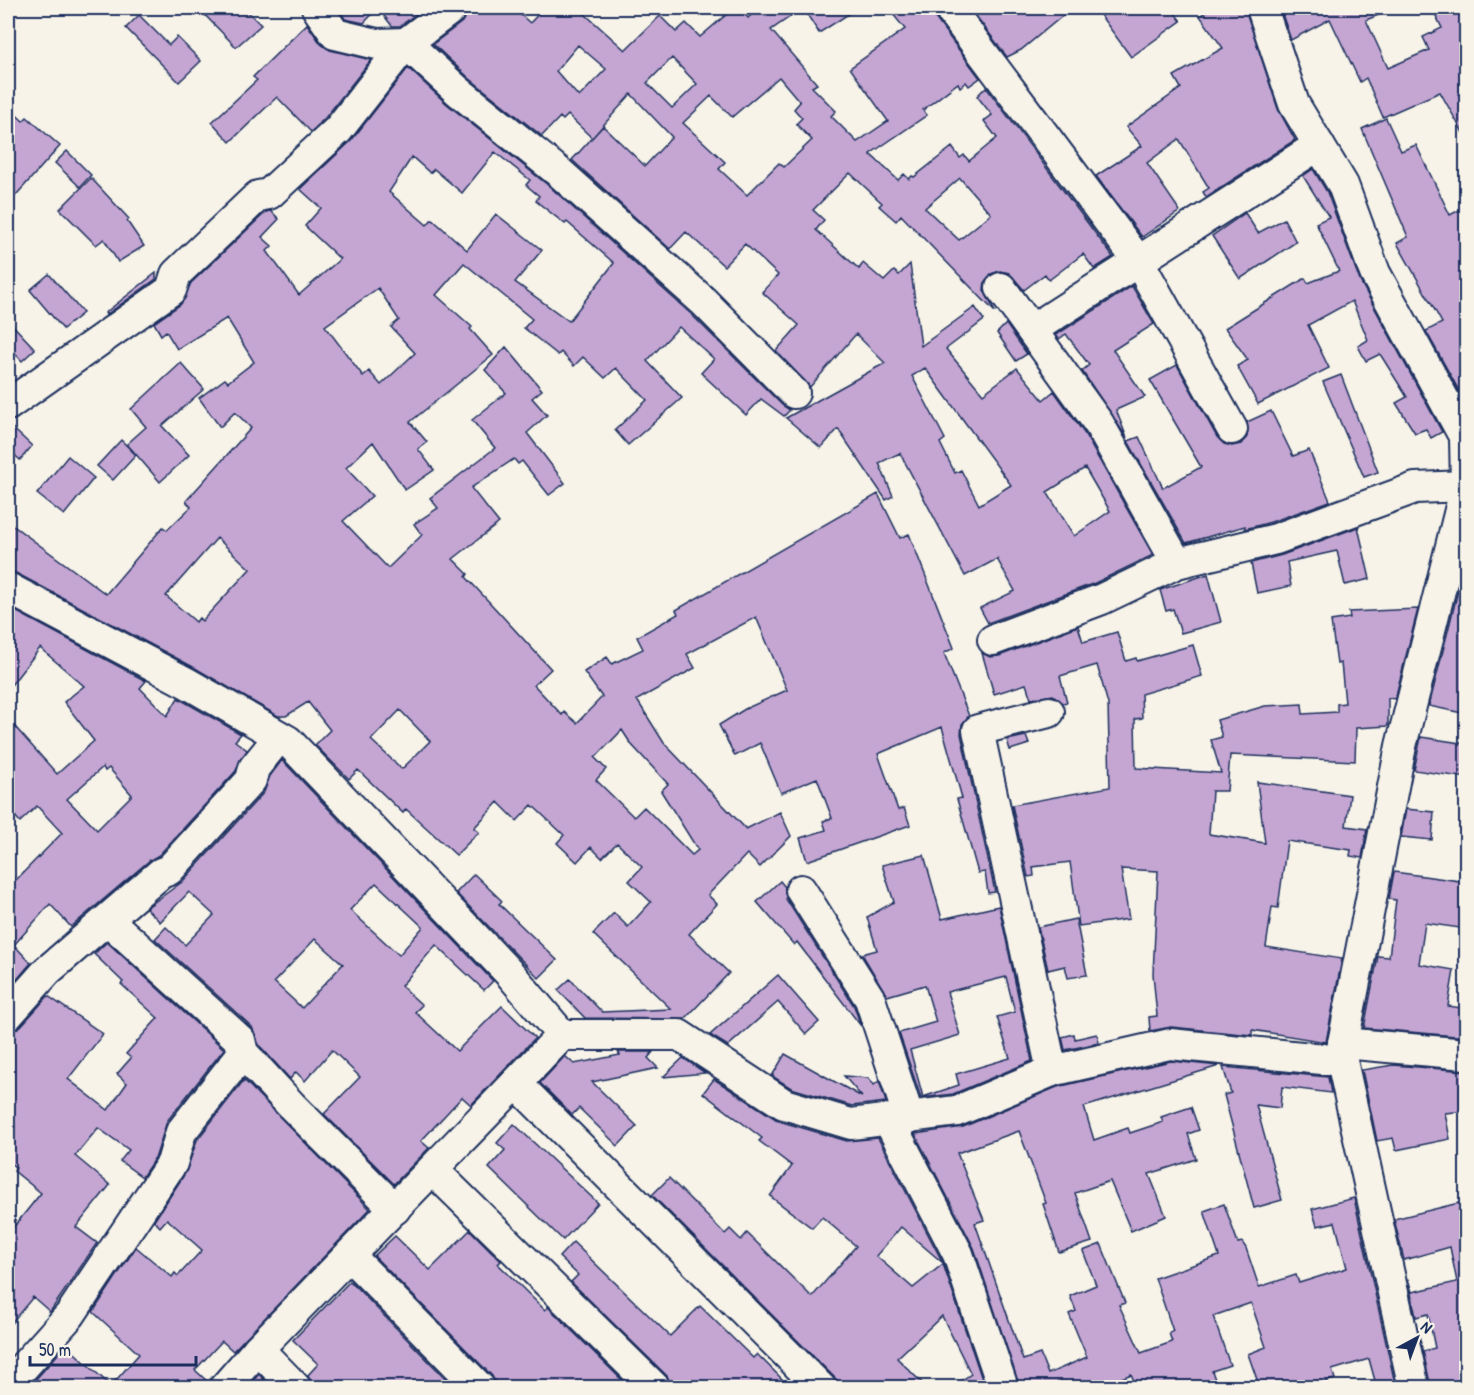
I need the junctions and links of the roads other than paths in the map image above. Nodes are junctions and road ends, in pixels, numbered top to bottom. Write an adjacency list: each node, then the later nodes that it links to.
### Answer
1 (317, 8): 5 (street)
2 (450, 8): 5 (street)
3 (949, 8): 7 (street)
4 (1263, 8): 6 (street)
5 (406, 43): 10 (street); 11 (street)
6 (1319, 145): 7 (street); 13 (street)
7 (1139, 262): 9 (street); 12 (street)
8 (1001, 288): 9 (street)
9 (1033, 329): 14 (street)
10 (794, 393)
11 (8, 405)
12 (1232, 429)
13 (1466, 486): 14 (street); 23 (street)
14 (1177, 563): 16 (street)
15 (8, 588): 18 (street)
16 (993, 640)
17 (1049, 712): 26 (street)
18 (279, 736): 20 (street); 22 (street)
19 (801, 890): 28 (street)
20 (108, 920): 21 (street); 24 (street)
21 (8, 1015)
22 (561, 1035): 27 (street); 28 (street)
23 (1342, 1052): 25 (street); 26 (street); 40 (street)
24 (243, 1053): 30 (street); 33 (street)
25 (1467, 1054)
26 (1052, 1071): 28 (street)
27 (516, 1083): 29 (street); 38 (street)
28 (899, 1120): 39 (street)
29 (433, 1170): 30 (street); 37 (street)
30 (395, 1209): 31 (street)
31 (350, 1256): 32 (street); 36 (street)
32 (258, 1350): 34 (street); 35 (street)
33 (8, 1384)
34 (224, 1388)
35 (296, 1388)
36 (480, 1388)
37 (655, 1388)
38 (821, 1388)
39 (1003, 1388)
40 (1414, 1388)

